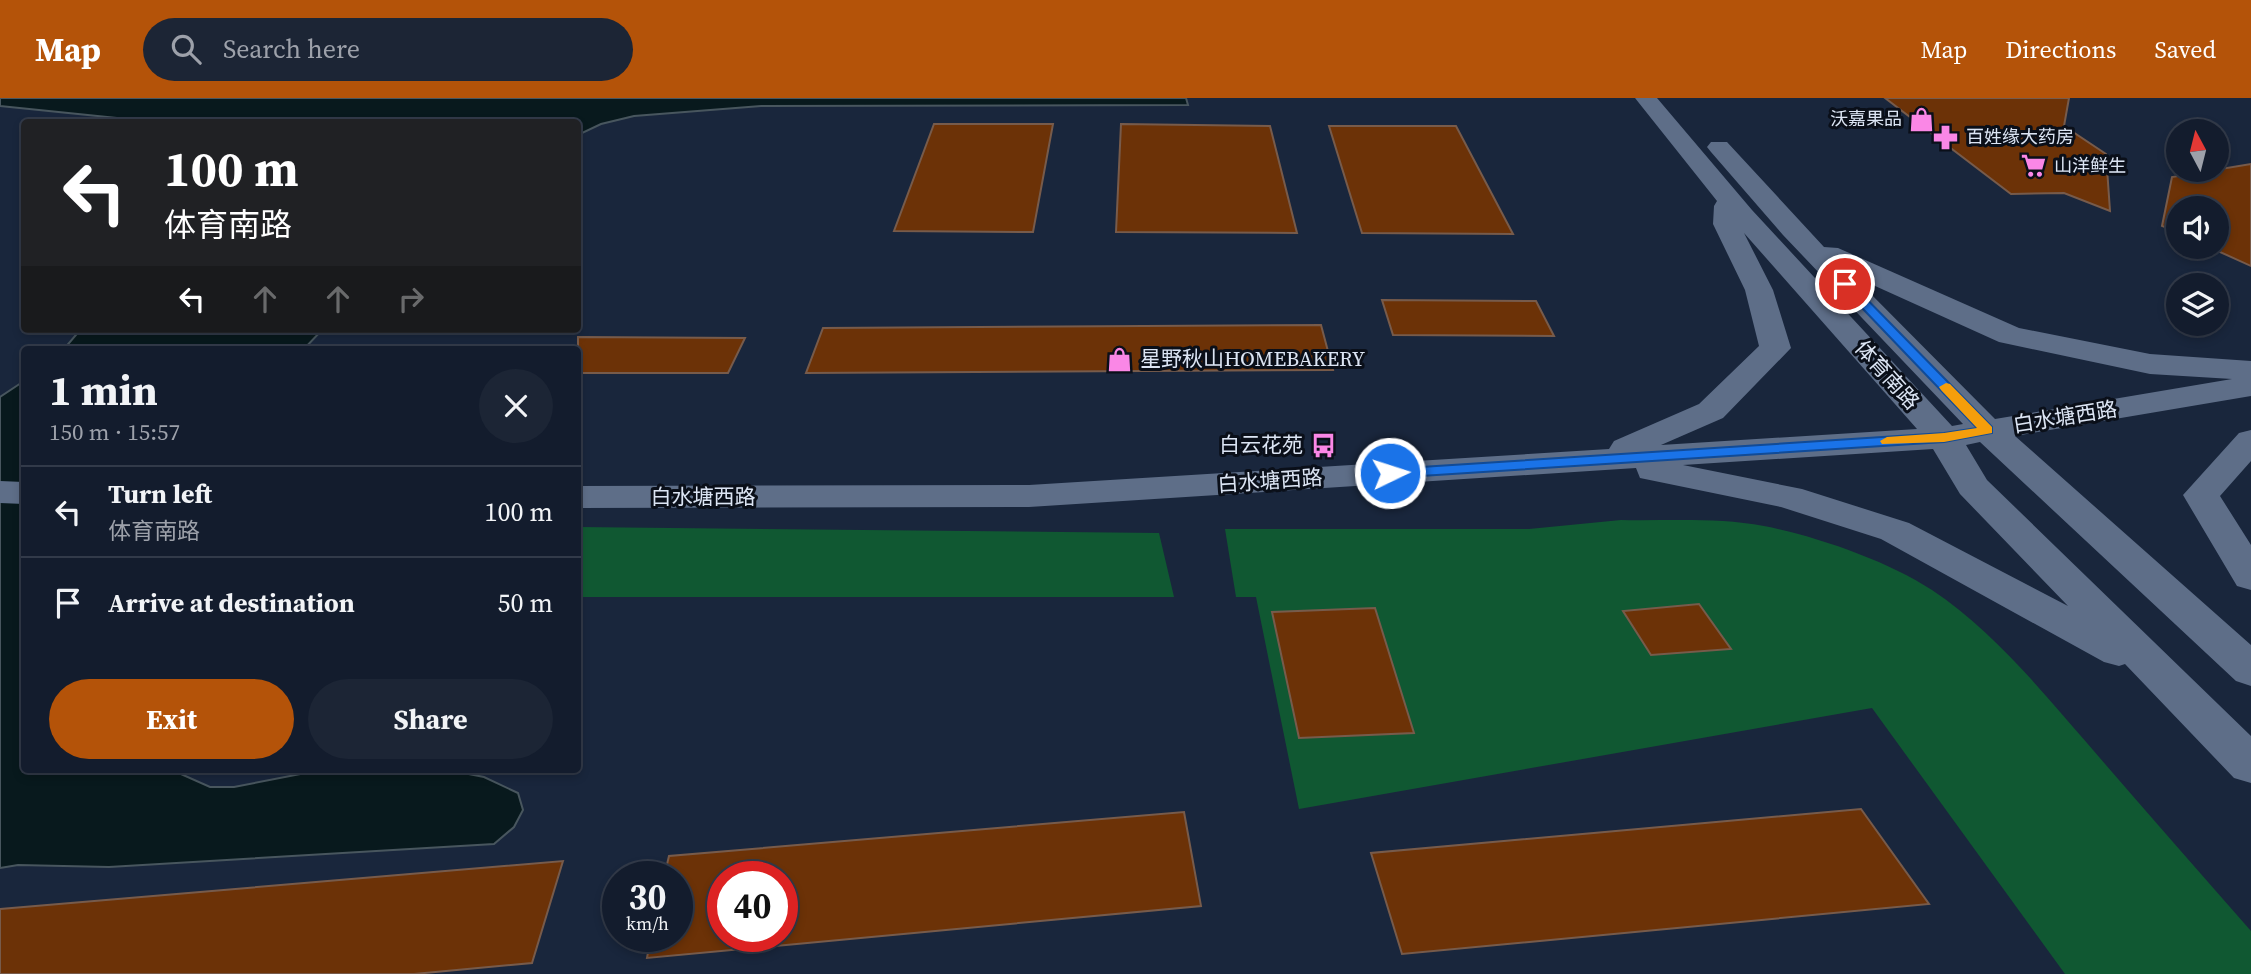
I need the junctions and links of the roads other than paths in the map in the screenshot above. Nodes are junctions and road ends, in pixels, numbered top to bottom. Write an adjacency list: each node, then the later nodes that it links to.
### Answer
1 (1646, 98): 3 (street, 体育南路)
2 (1675, 98): 4 (street, 体育南路)
3 (1727, 197): 8 (street, 体育南路); 10 (street)
4 (1792, 229): 5 (street); 7 (street, 体育南路)
5 (2251, 372)
6 (2251, 386): 7 (street, 白水塘西路)
7 (1987, 430): 8 (street, 白水塘西路); 16 (street, 体育南路)
8 (1944, 438): 10 (street, 白水塘西路); 15 (street, 体育南路)
9 (2251, 440): 14 (street)
10 (1600, 460): 13 (street, 白水塘西路); 15 (street)
11 (0, 492): 12 (street)
12 (21, 493)
13 (581, 497)
14 (2251, 577)
15 (2153, 669): 17 (street, 体育南路)
16 (2251, 670)
17 (2251, 765)

